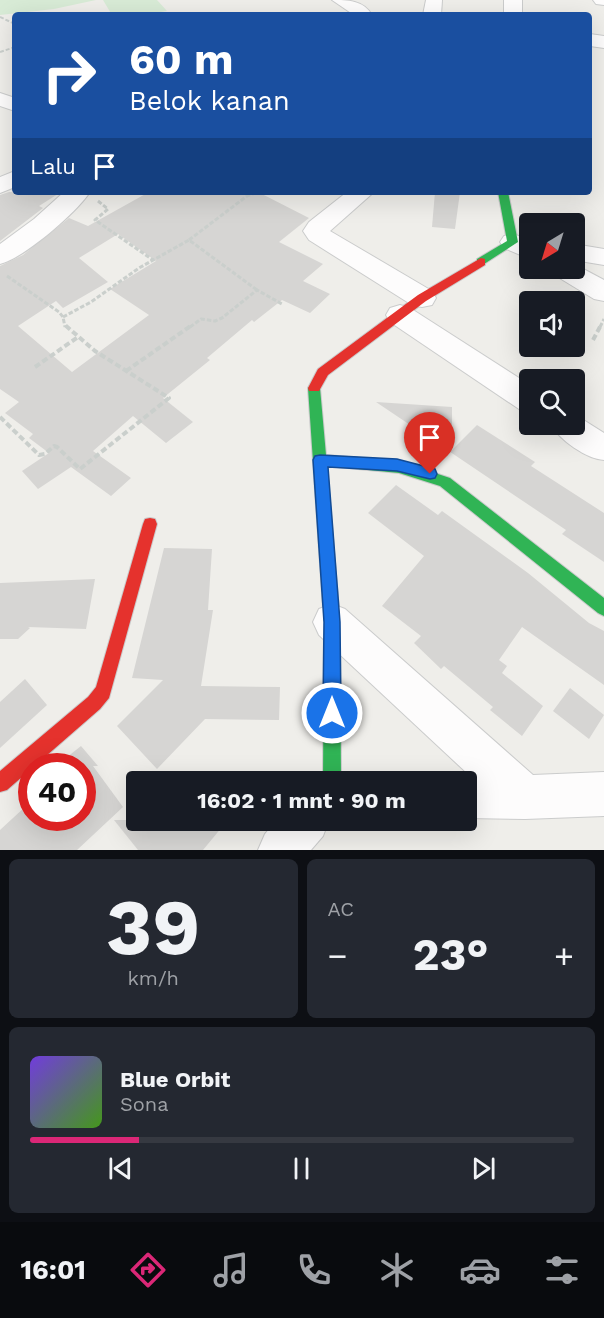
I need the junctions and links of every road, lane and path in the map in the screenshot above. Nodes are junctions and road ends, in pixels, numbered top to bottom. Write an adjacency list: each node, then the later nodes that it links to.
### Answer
1 (77, 195): 10 (street)
2 (80, 195): 12 (path)
3 (250, 195): 7 (path)
4 (358, 195): 17 (street)
5 (504, 195): 6 (street)
6 (519, 232)
7 (189, 240): 12 (path); 15 (path)
8 (519, 248): 17 (street)
9 (585, 253): 11 (street)
10 (0, 256)
11 (604, 256)
12 (153, 260): 20 (path)
13 (0, 271): 20 (path)
14 (581, 279): 16 (street)
15 (257, 290): 18 (path); 25 (path)
16 (604, 292)
17 (422, 297): 19 (street)
18 (282, 304)
19 (400, 315): 26 (street); 30 (street)
20 (63, 316): 22 (path)
21 (604, 319): 23 (path)
22 (78, 337): 24 (path); 25 (path)
23 (593, 340)
24 (35, 367)
25 (126, 371): 27 (path)
26 (519, 394)
27 (0, 417)
28 (582, 435): 29 (street)
29 (602, 448)
30 (320, 460): 32 (street); 33 (street)
31 (150, 525): 35 (street)
32 (604, 608)
33 (332, 622): 34 (street); 38 (street)
34 (332, 771)
35 (0, 783)
36 (604, 794): 38 (street)
37 (477, 796): 38 (street)
38 (525, 797)
39 (298, 831): 40 (street)
40 (281, 850)

